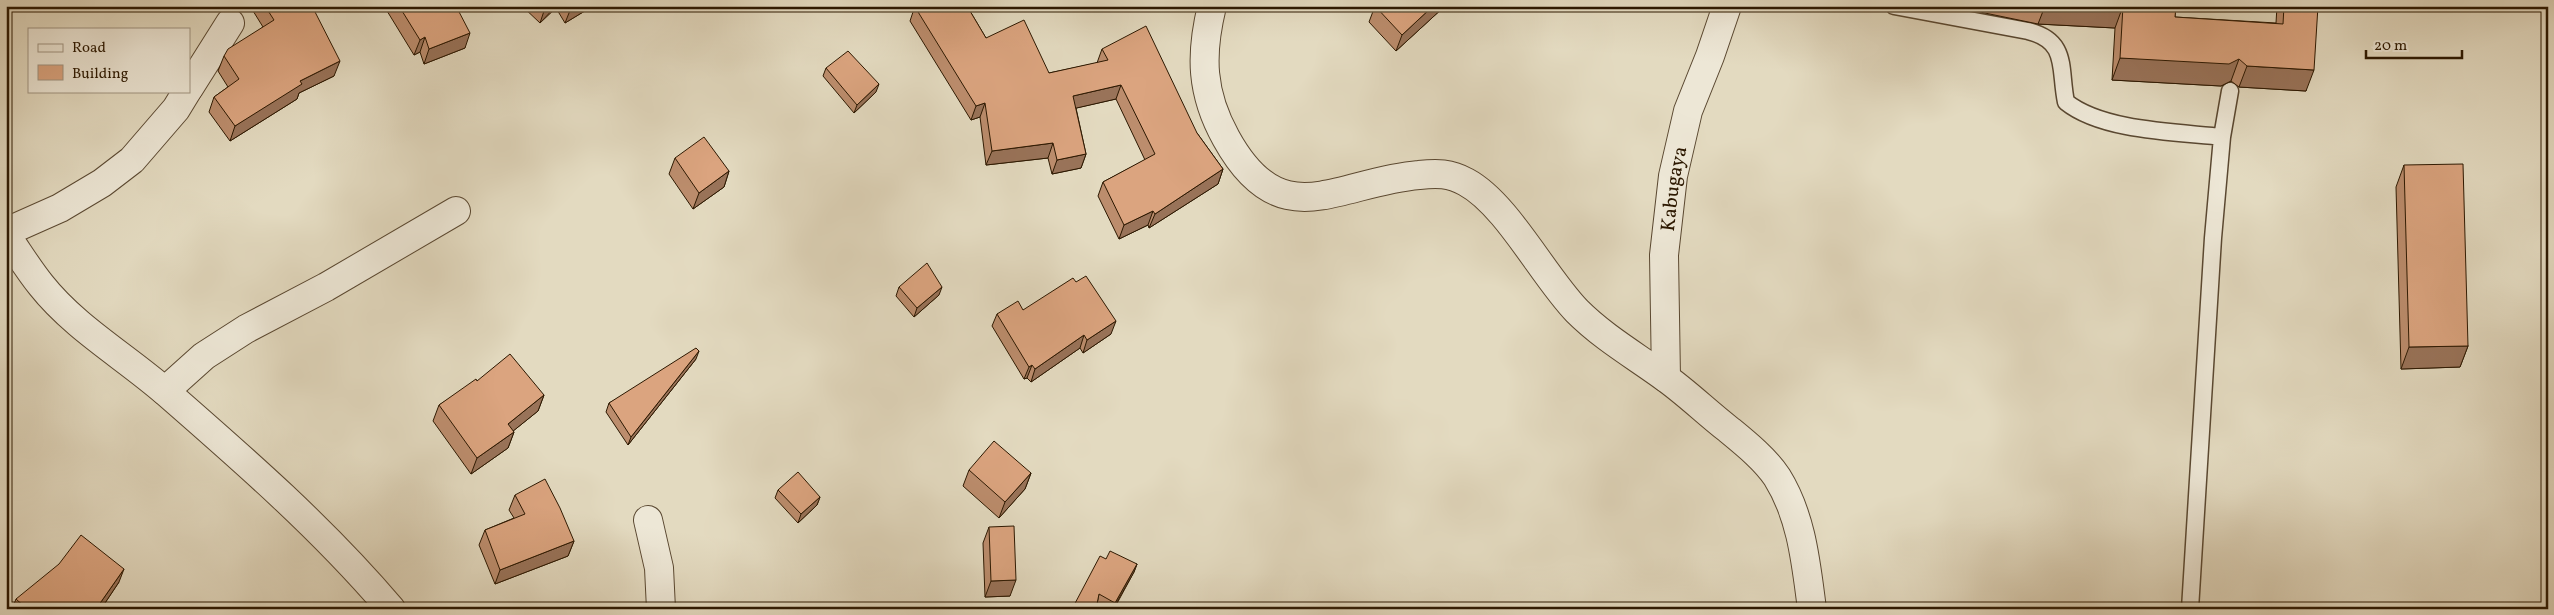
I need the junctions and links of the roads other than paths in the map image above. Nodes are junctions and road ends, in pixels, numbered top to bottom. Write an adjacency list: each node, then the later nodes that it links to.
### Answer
1 (1212, 6): 11 (street)
2 (1727, 6): 11 (street, Kabugaya)
3 (1894, 6): 8 (lane)
4 (230, 24): 5 (street)
5 (190, 86)
6 (2230, 91): 8 (lane)
7 (186, 92): 10 (street)
8 (2222, 137): 17 (lane)
9 (456, 211): 12 (street)
10 (6, 234): 12 (street)
11 (1666, 378): 16 (street)
12 (165, 391): 14 (street)
13 (648, 520): 15 (street)
14 (390, 609)
15 (661, 609)
16 (1812, 609)
17 (2190, 609)

